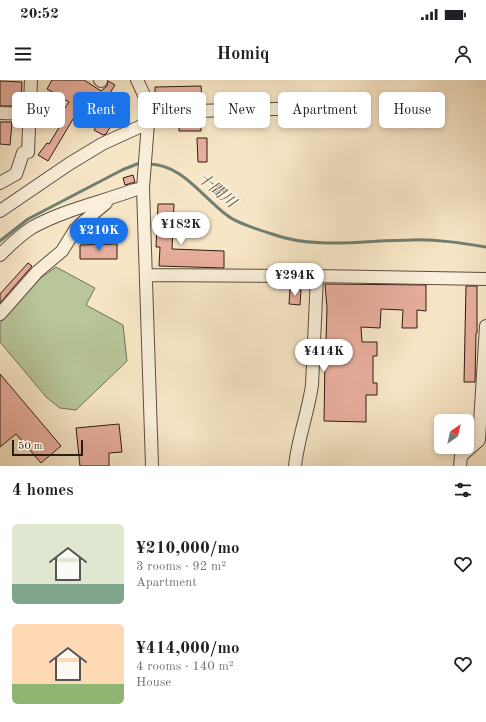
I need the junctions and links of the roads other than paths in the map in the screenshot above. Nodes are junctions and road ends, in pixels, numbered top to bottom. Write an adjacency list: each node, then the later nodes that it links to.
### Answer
1 (31, 80): 3 (street)
2 (137, 80): 4 (street)
3 (30, 92)
4 (143, 92)
5 (278, 111): 8 (street)
6 (0, 113): 7 (street)
7 (12, 113)
8 (206, 114)
9 (138, 123): 15 (street)
10 (29, 128): 12 (street)
11 (148, 128): 13 (street)
12 (0, 183)
13 (143, 188): 14 (street); 17 (street)
14 (109, 199): 16 (street); 20 (street)
15 (0, 211)
16 (0, 255)
17 (146, 275): 18 (street); 22 (street)
18 (317, 276): 19 (street); 23 (street)
19 (486, 279)
20 (0, 314)
21 (486, 326): 24 (street)
22 (152, 466)
23 (295, 466)
24 (460, 466)

